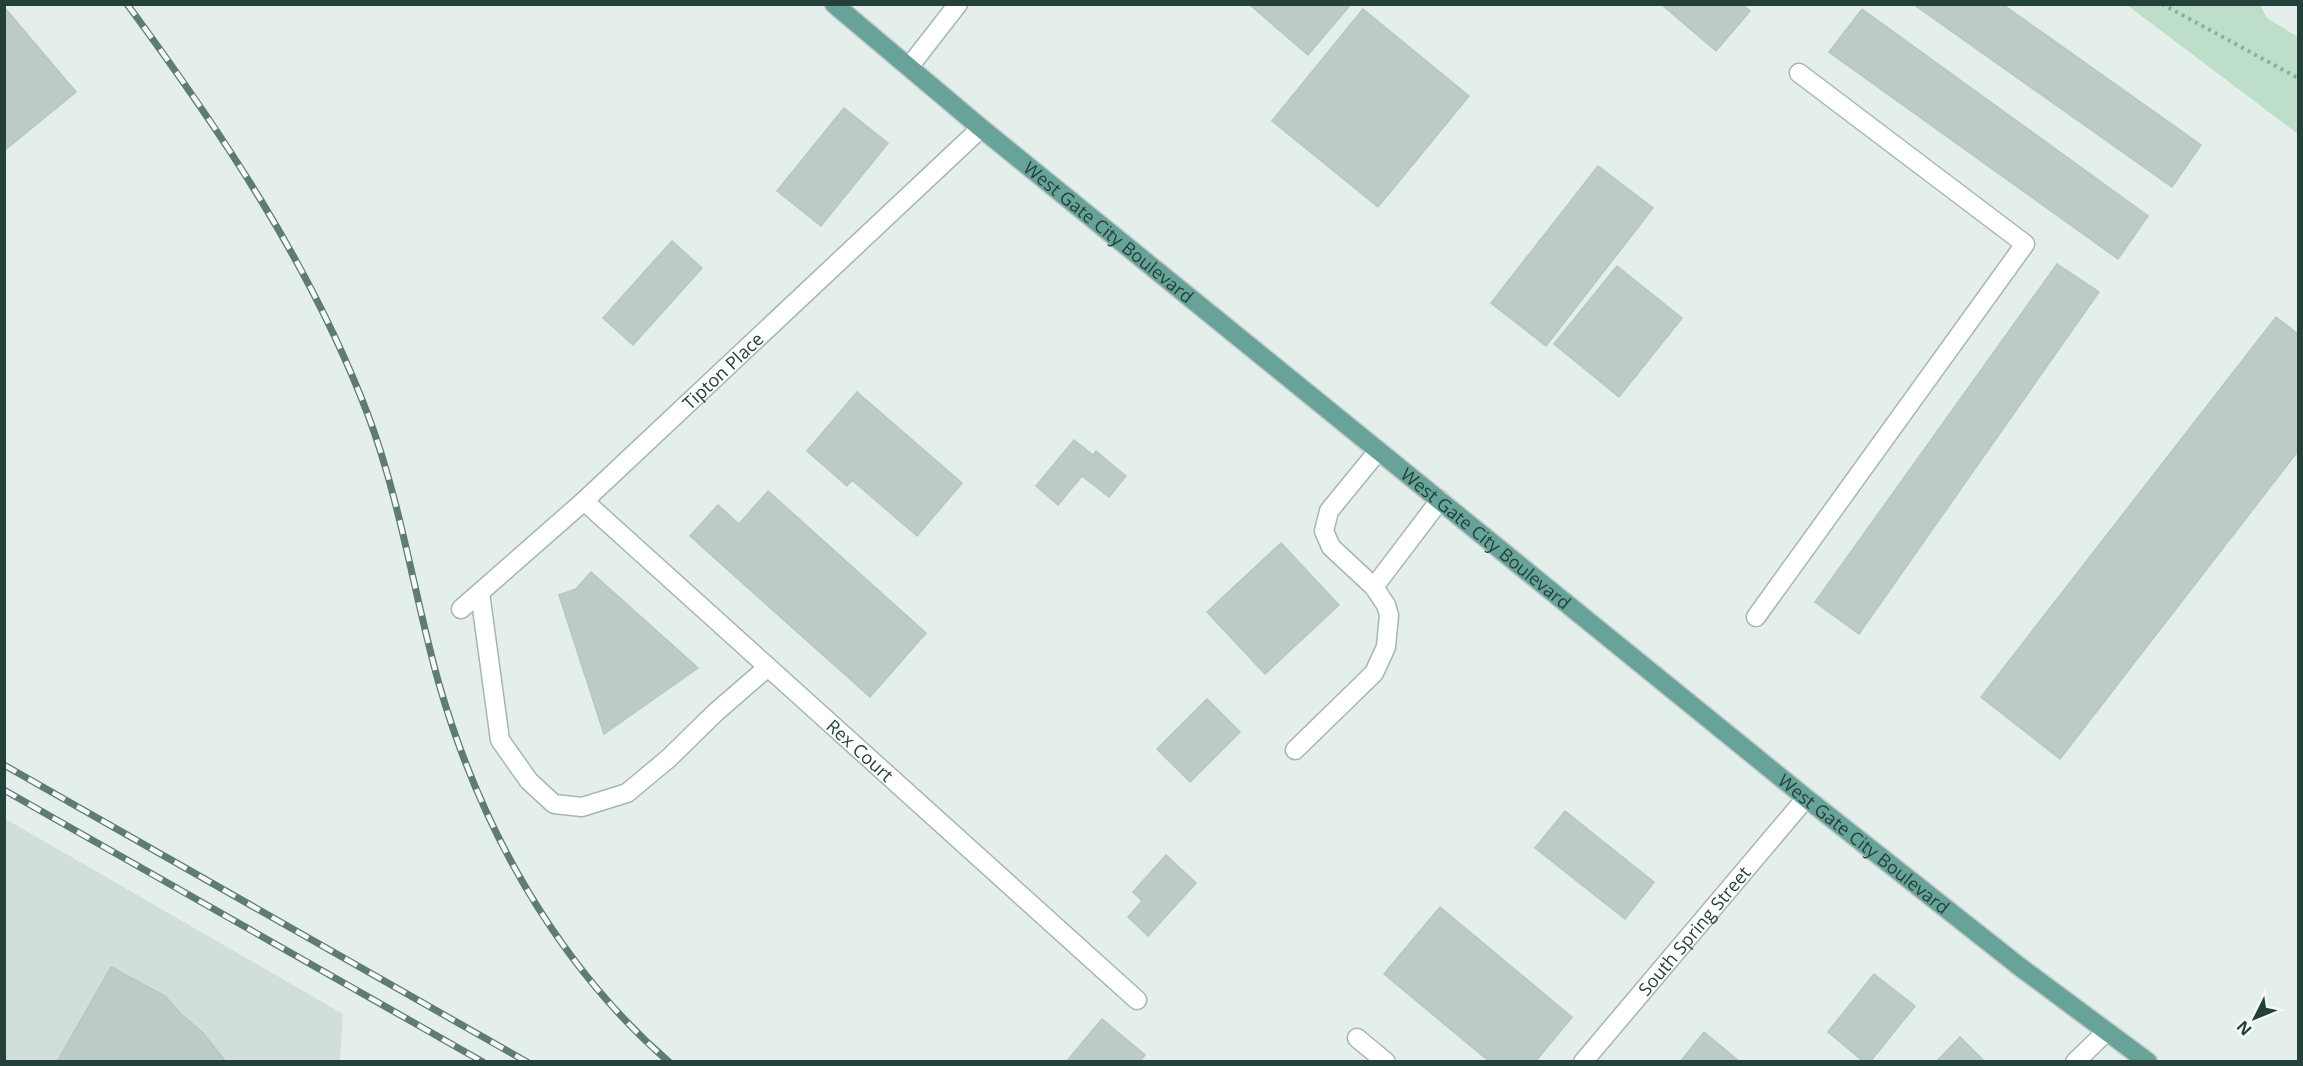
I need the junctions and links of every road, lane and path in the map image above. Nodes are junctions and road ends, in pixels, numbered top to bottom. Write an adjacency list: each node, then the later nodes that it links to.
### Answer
1 (834, 4): 4 (main road, West Gate City Boulevard)
2 (958, 4): 4 (street)
3 (2162, 4): 6 (path)
4 (909, 67): 7 (main road, West Gate City Boulevard)
5 (1799, 73): 14 (street)
6 (2298, 78)
7 (981, 128): 8 (main road, West Gate City Boulevard); 10 (street, Tipton Place)
8 (1378, 451): 9 (main road, West Gate City Boulevard); 11 (street)
9 (1440, 500): 11 (street); 17 (main road, West Gate City Boulevard)
10 (584, 501): 12 (street, Tipton Place); 15 (street, Rex Court)
11 (1374, 587): 16 (street)
12 (480, 593): 13 (street, Tipton Place); 15 (street)
13 (461, 609)
14 (1756, 617)
15 (768, 667): 18 (street, Rex Court)
16 (1295, 750)
17 (1806, 798): 19 (main road, West Gate City Boulevard); 22 (street, South Spring Street)
18 (1137, 1000)
19 (2106, 1032): 23 (street); 24 (main road, West Gate City Boulevard)
20 (1357, 1038): 21 (street)
21 (1386, 1062)
22 (1584, 1062)
23 (2075, 1062)
24 (2148, 1062)

